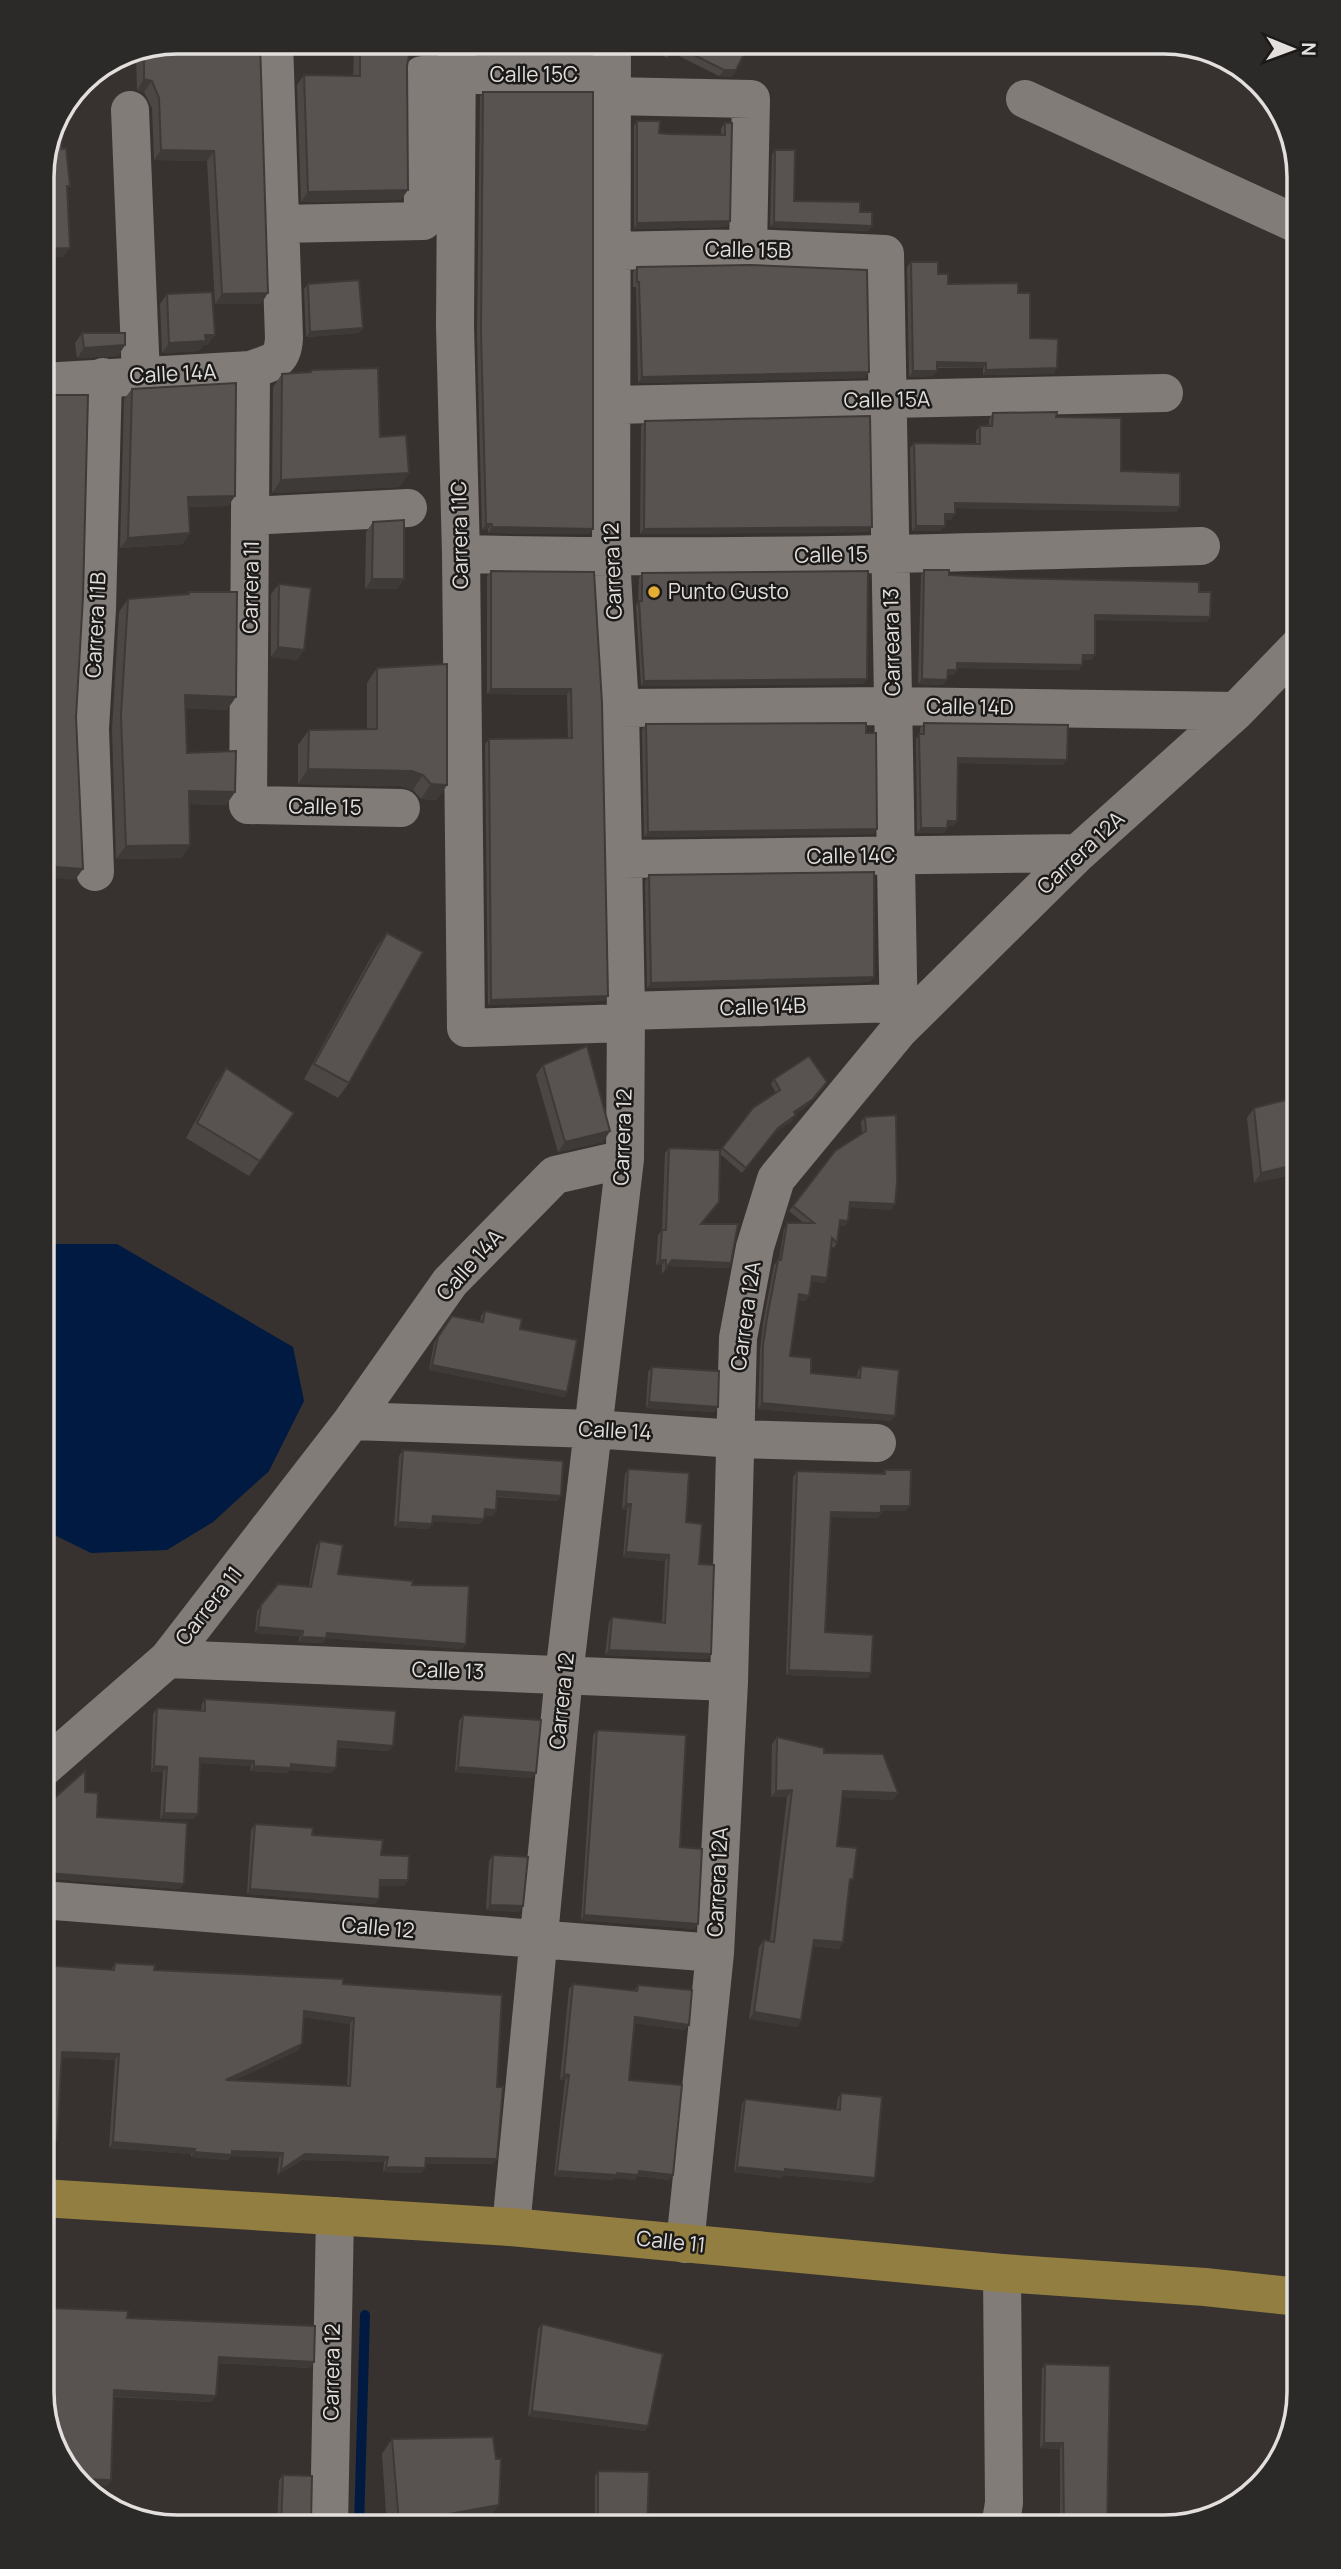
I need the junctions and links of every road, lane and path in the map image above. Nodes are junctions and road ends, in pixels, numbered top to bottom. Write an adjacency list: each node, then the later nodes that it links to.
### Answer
1 (274, 55): 7 (street)
2 (457, 58): 3 (street, Calle 15C); 7 (street, Calle 15C); 21 (street, Carrera 11C)
3 (612, 71): 8 (street, Calle 15C); 9 (street, Carrera 12)
4 (1025, 99): 6 (street)
5 (130, 110): 12 (street)
6 (1287, 219)
7 (281, 224): 11 (street, Calle 14A)
8 (748, 248): 9 (street, Calle 15B); 10 (street, Calle 15B)
9 (611, 251): 17 (street, Carrera 12)
10 (885, 254): 16 (street, Carreara 13)
11 (251, 370): 12 (street, Calle 14A); 19 (street, Carrera 11)
12 (141, 376): 13 (street, Calle 14A)
13 (103, 377): 14 (street, Calle 14A); 33 (street, Carrera 11B)
14 (55, 381)
15 (1164, 393): 16 (street, Calle 15A)
16 (887, 400): 17 (street, Calle 15A); 22 (street, Carreara 13)
17 (611, 405): 23 (street, Carrera 12)
18 (408, 508): 19 (street)
19 (251, 516): 28 (street, Carrera 11)
20 (1201, 546): 22 (street, Calle 15)
21 (461, 554): 23 (street, Calle 15); 36 (street, Carrera 11C)
22 (891, 554): 23 (street, Calle 15); 25 (street, Carreara 13)
23 (611, 558): 26 (street, Carrera 12)
24 (1287, 658): 27 (street, Carrera 12A)
25 (893, 706): 26 (street, Calle 14D); 27 (street, Calle 14D); 31 (street, Carreara 13)
26 (620, 708): 32 (street, Carrera 12)
27 (1236, 711): 30 (street, Carrera 12A)
28 (248, 805): 29 (street, Calle 15)
29 (401, 808)
30 (1078, 853): 31 (street, Calle 14C); 34 (street, Carrera 12A)
31 (896, 855): 32 (street, Calle 14C); 34 (street, Carreara 13)
32 (623, 859): 35 (street, Carrera 12)
33 (95, 872)
34 (899, 1016): 35 (street, Calle 14B); 40 (street, Carrera 12A)
35 (626, 1017): 36 (street, Calle 14B); 37 (street, Carrera 12)
36 (466, 1028)
37 (625, 1159): 38 (street, Calle 14A); 39 (street, Carrera 12)
38 (352, 1421): 39 (street, Calle 14); 42 (street, Carrera 11)
39 (593, 1429): 40 (street, Calle 14); 43 (street, Carrera 12)
40 (735, 1439): 41 (street, Calle 14); 44 (street, Carrera 12A)
41 (877, 1443)
42 (168, 1659): 43 (street, Calle 13); 45 (street, Carrera 11)
43 (564, 1675): 44 (street, Calle 13); 47 (street, Carrera 12)
44 (729, 1682): 48 (street, Carrera 12A)
45 (54, 1758)
46 (54, 1901): 47 (street, Calle 12)
47 (539, 1941): 48 (street, Calle 12); 51 (street, Carrera 12)
48 (715, 1953): 52 (street, Carrera 12A)
49 (54, 2199): 50 (main road, Calle 11)
50 (335, 2216): 51 (main road, Calle 11); 55 (street, Carrera 12)
51 (511, 2227): 52 (main road, Calle 11)
52 (685, 2244): 53 (main road, Calle 11)
53 (1002, 2273): 54 (main road, Calle 11); 56 (street)
54 (1287, 2296)
55 (329, 2514)
56 (1002, 2515)

